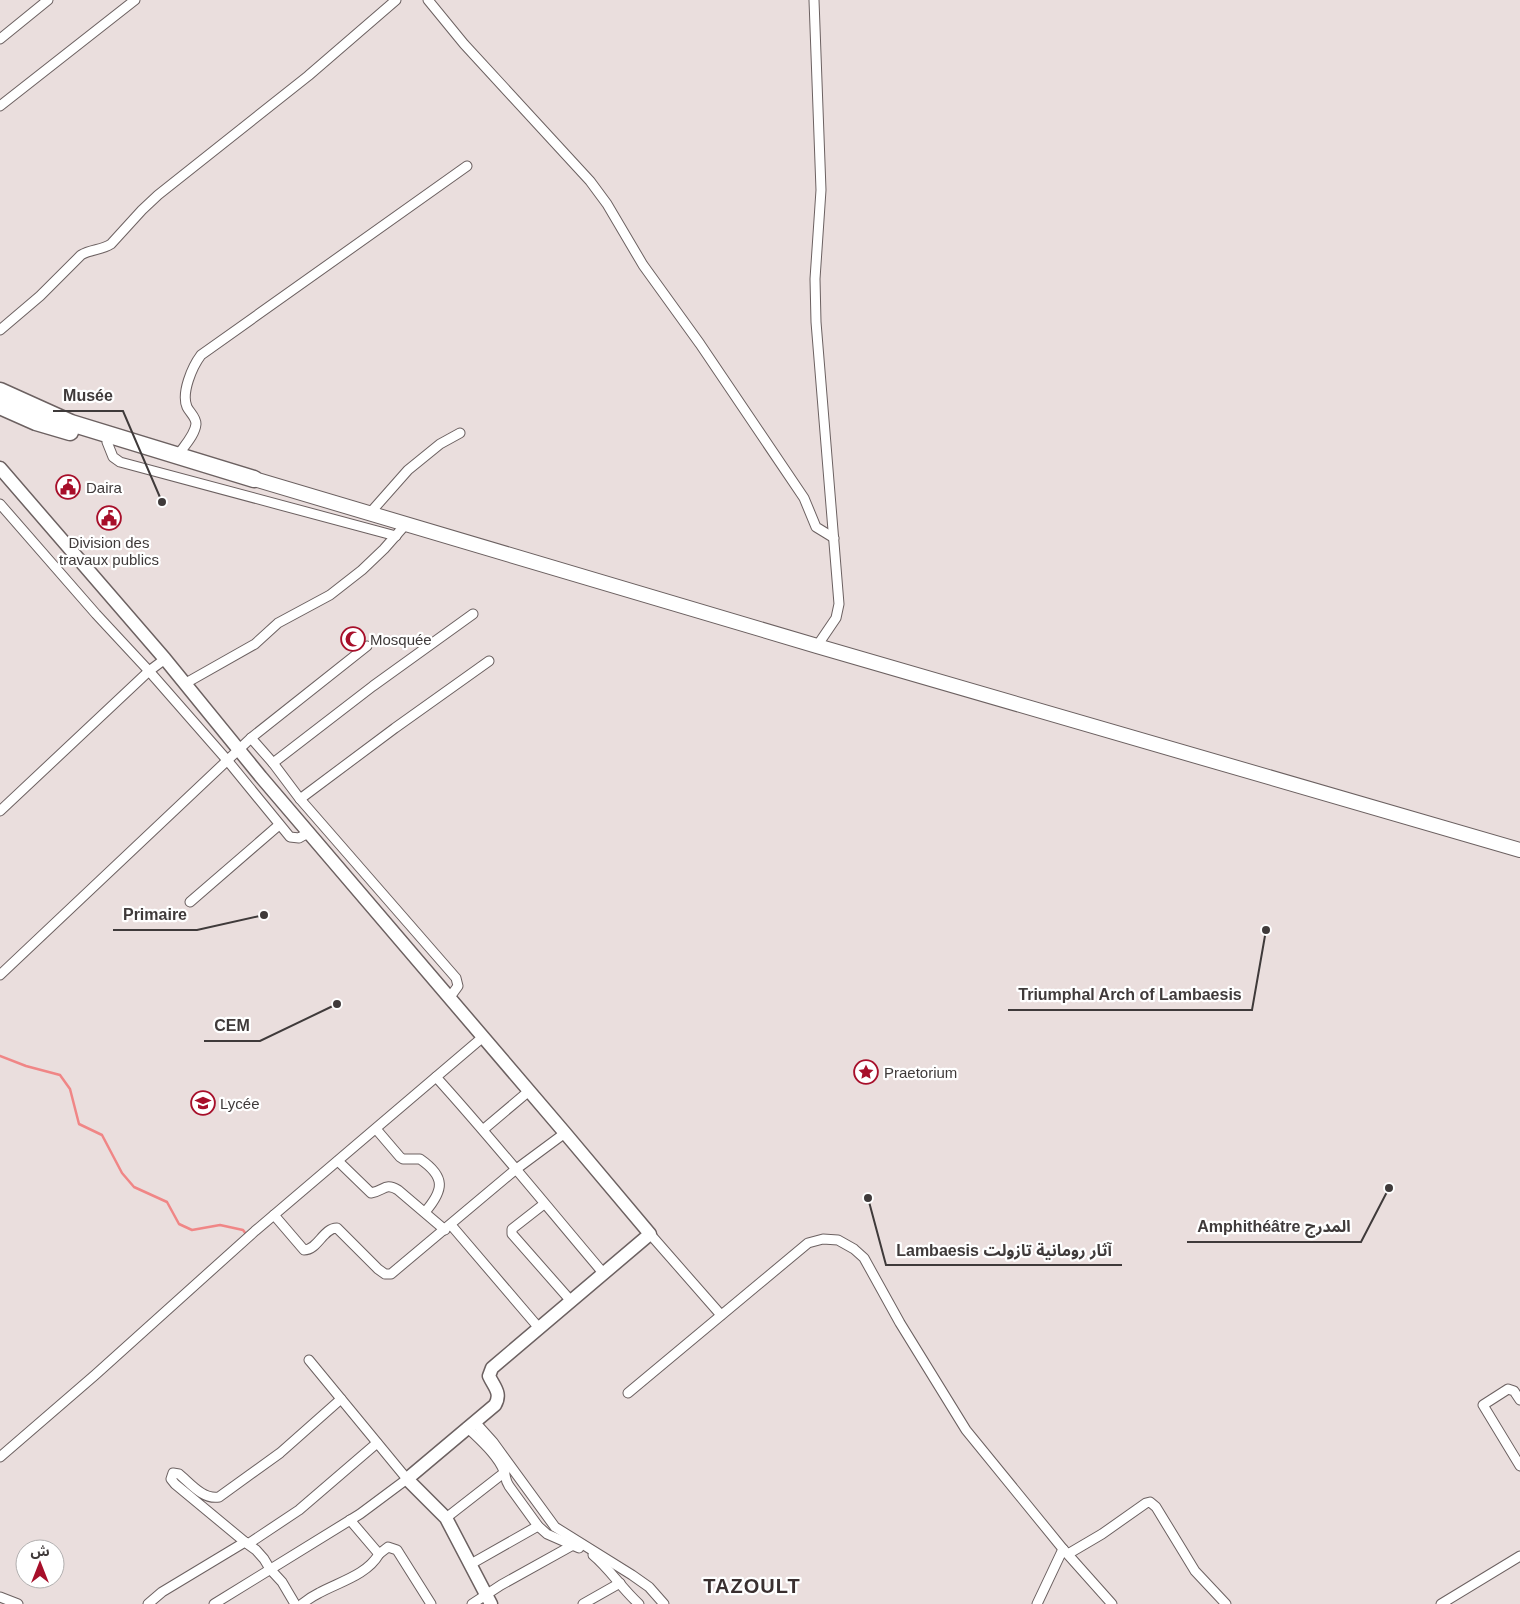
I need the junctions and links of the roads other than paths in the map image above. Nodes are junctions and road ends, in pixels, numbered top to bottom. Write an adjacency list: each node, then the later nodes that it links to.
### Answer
1 (48, 0): 6 (street)
2 (135, 0): 7 (street)
3 (396, 0): 9 (street)
4 (428, 0): 21 (street)
5 (814, 0): 21 (street)
6 (0, 39)
7 (0, 106)
8 (467, 166): 14 (street)
9 (0, 330)
10 (0, 391): 11 (highway)
11 (6, 408): 13 (highway); 14 (highway)
12 (460, 432): 18 (street)
13 (107, 442): 16 (highway); 20 (street)
14 (178, 455): 16 (highway)
15 (0, 468): 25 (street)
16 (254, 479): 18 (main road)
17 (0, 504): 27 (street)
18 (370, 513): 19 (main road)
19 (406, 524): 20 (street); 24 (main road)
20 (396, 536): 28 (street)
21 (834, 538): 24 (street)
22 (473, 614): 32 (street)
23 (367, 646): 29 (street)
24 (817, 646): 37 (main road)
25 (165, 659): 27 (street); 28 (street)
26 (489, 661): 33 (street)
27 (150, 671): 31 (street); 34 (street)
28 (186, 683): 30 (street)
29 (251, 738): 30 (street); 32 (street)
30 (238, 749): 31 (street); 36 (street)
31 (227, 760): 35 (street); 39 (street)
32 (273, 763): 33 (street)
33 (300, 799): 40 (street)
34 (0, 811)
35 (279, 825): 36 (street); 38 (street)
36 (308, 833): 40 (street)
37 (1520, 850)
38 (190, 902)
39 (0, 975)
40 (450, 997): 41 (street)
41 (483, 1037): 42 (street); 43 (street)
42 (436, 1077): 44 (street); 45 (street)
43 (528, 1091): 45 (street); 46 (street)
44 (376, 1128): 47 (street); 50 (street)
45 (484, 1129): 48 (street)
46 (565, 1133): 48 (street); 53 (street)
47 (338, 1161): 50 (street); 51 (street)
48 (515, 1170): 49 (street); 52 (street)
49 (544, 1204): 54 (street); 55 (street)
50 (425, 1212): 52 (street)
51 (274, 1215): 52 (street); 64 (street)
52 (448, 1227): 57 (street)
53 (650, 1234): 54 (street); 56 (street)
54 (604, 1274): 55 (street)
55 (571, 1301): 57 (street)
56 (721, 1315): 59 (street); 73 (street)
57 (539, 1328): 62 (street)
58 (309, 1360): 60 (street)
59 (628, 1393)
60 (341, 1399): 63 (street); 71 (street)
61 (1520, 1400): 65 (street)
62 (471, 1424): 66 (street); 67 (street); 90 (street)
63 (377, 1443): 67 (street); 71 (street)
64 (0, 1457)
65 (1520, 1466)
66 (505, 1472): 68 (street); 70 (street)
67 (407, 1479): 68 (street); 69 (street)
68 (446, 1518): 76 (street)
69 (350, 1520): 74 (street); 77 (street)
70 (538, 1526): 72 (street); 76 (street)
71 (247, 1543): 77 (street); 82 (street)
72 (572, 1545): 78 (street); 79 (street)
73 (1065, 1551): 91 (street); 92 (street); 93 (street)
74 (379, 1554): 85 (street); 86 (street)
75 (1520, 1556): 94 (street)
76 (471, 1564): 79 (street)
77 (270, 1569): 83 (street); 84 (street)
78 (620, 1583): 88 (street); 89 (street)
79 (489, 1599): 87 (street)
80 (4, 1600): 81 (street)
81 (18, 1604)
82 (148, 1604)
83 (214, 1604)
84 (295, 1604)
85 (302, 1604)
86 (431, 1604)
87 (472, 1604)
88 (583, 1604)
89 (639, 1604)
90 (664, 1604)
91 (1037, 1604)
92 (1112, 1604)
93 (1226, 1604)
94 (1441, 1604)

